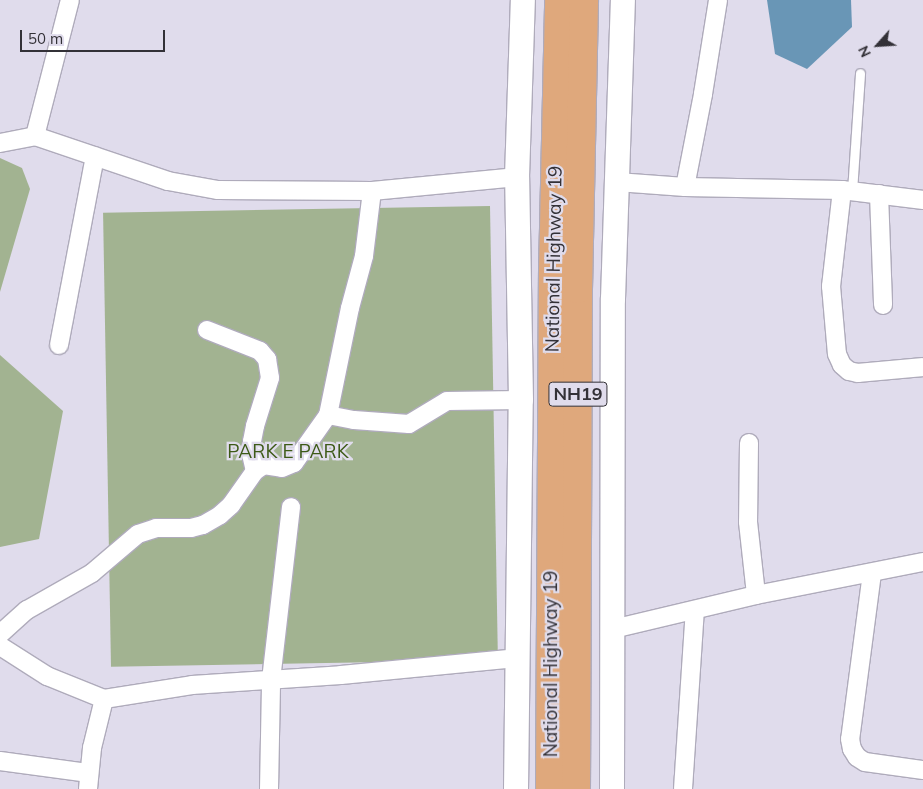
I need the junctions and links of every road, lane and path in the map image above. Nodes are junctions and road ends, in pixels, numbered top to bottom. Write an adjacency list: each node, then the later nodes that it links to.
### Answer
1 (70, 0): 8 (street)
2 (523, 0): 11 (main road)
3 (559, 0): 42 (highway, National Highway 19 / NH19)
4 (584, 0): 43 (highway, NH19)
5 (623, 0): 12 (main road)
6 (718, 0): 13 (street)
7 (860, 73): 14 (lane)
8 (35, 136): 9 (street); 10 (street)
9 (0, 143)
10 (96, 156): 15 (street); 20 (street)
11 (517, 177): 15 (street); 22 (main road)
12 (617, 182): 13 (street); 31 (main road)
13 (685, 187): 14 (street)
14 (847, 190): 16 (street); 21 (street)
15 (372, 191): 23 (street)
16 (879, 194): 17 (street); 18 (street)
17 (923, 200)
18 (883, 305)
19 (207, 330): 25 (street)
20 (59, 345)
21 (923, 367)
22 (521, 400): 23 (street); 34 (main road)
23 (328, 415): 25 (street)
24 (749, 443): 29 (street)
25 (254, 471): 32 (street)
26 (291, 507): 35 (street)
27 (923, 562): 28 (street)
28 (872, 572): 29 (street); 38 (street)
29 (756, 595): 30 (street)
30 (695, 610): 31 (street); 45 (street)
31 (612, 629): 44 (main road)
32 (0, 634)
33 (0, 646): 36 (street)
34 (516, 658): 35 (street); 41 (main road)
35 (271, 680): 36 (street); 40 (street)
36 (104, 699): 39 (street)
37 (0, 761): 39 (street)
38 (923, 770)
39 (89, 781)
40 (269, 789)
41 (516, 789)
42 (550, 789)
43 (576, 789)
44 (612, 789)
45 (683, 789)

